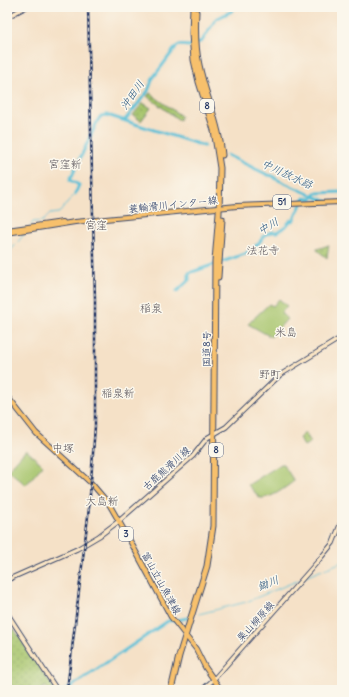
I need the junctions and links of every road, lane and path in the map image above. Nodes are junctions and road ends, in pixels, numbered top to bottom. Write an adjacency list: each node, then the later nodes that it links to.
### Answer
1 (26, 7): 4 (main road)
2 (193, 7): 6 (highway, 国道8号 / 8)
3 (197, 7): 6 (highway, 国道8号 / 8)
4 (7, 17)
5 (342, 201): 6 (main road, 蓑輪滑川インター線 / 51)
6 (221, 206): 7 (main road, 蓑輪滑川インター線 / 51); 10 (highway, 国道8号 / 8)
7 (7, 232)
8 (342, 337): 10 (main road, 古鹿熊滑川線)
9 (7, 396): 12 (main road, 富山立山魚津線 / 3)
10 (215, 433): 12 (main road, 古鹿熊滑川線); 15 (highway, 国道8号 / 8)
11 (342, 520): 16 (main road, 栗山柳原線)
12 (119, 521): 13 (main road, 古鹿熊滑川線); 15 (main road, 富山立山魚津線 / 3)
13 (7, 580)
14 (7, 614): 17 (main road)
15 (186, 637): 16 (main road, 富山立山魚津線 / 3); 18 (highway, 国道8号 / 8); 19 (highway, 国道8号 / 8)
16 (214, 679): 20 (main road, 栗山柳原線); 21 (main road, 富山立山魚津線 / 3)
17 (57, 690)
18 (171, 690)
19 (174, 690)
20 (202, 690)
21 (221, 690)

